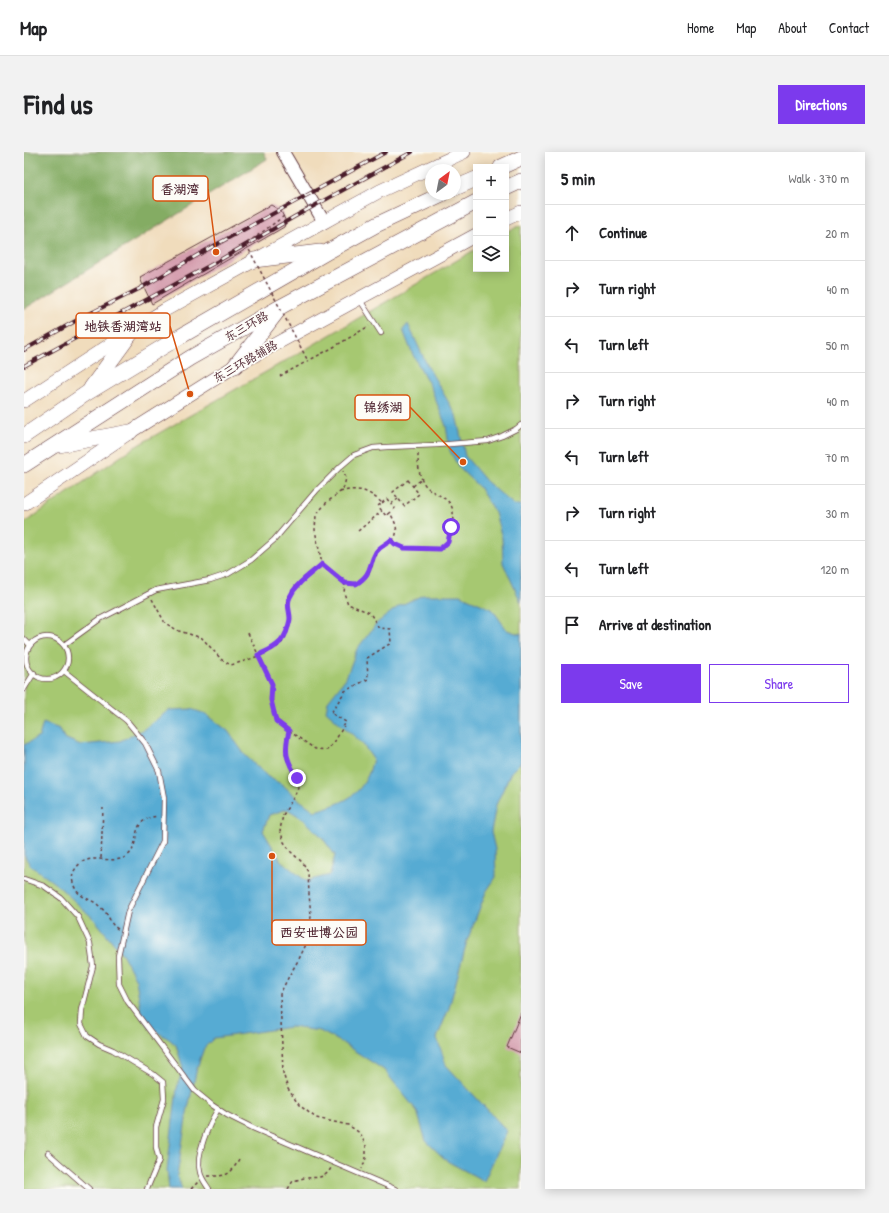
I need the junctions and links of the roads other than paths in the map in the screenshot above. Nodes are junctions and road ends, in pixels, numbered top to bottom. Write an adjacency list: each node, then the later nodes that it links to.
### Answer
1 (283, 152): 14 (street)
2 (292, 152): 14 (street)
3 (464, 152): 14 (main road)
4 (521, 158): 5 (highway)
5 (508, 164)
6 (473, 179): 8 (highway)
7 (521, 181): 9 (highway)
8 (461, 185)
9 (509, 187)
10 (428, 200): 16 (highway, 东三环路)
11 (473, 204): 19 (highway, 东三环路)
12 (521, 212): 13 (main road)
13 (509, 218)
14 (327, 220): 17 (main road)
15 (474, 236): 18 (main road, 东三环路辅路)
16 (327, 252): 17 (highway); 23 (highway, 东三环路)
17 (254, 260): 20 (main road)
18 (359, 298): 21 (lane); 22 (main road, 东三环路辅路)
19 (282, 306): 22 (highway); 28 (highway, 东三环路)
20 (134, 329): 23 (highway); 24 (main road)
21 (381, 333)
22 (235, 366): 26 (main road, 东三环路辅路)
23 (87, 393): 27 (highway, 东三环路)
24 (24, 400)
25 (521, 425): 33 (lane)
26 (130, 432): 28 (highway); 30 (main road, 东三环路辅路)
27 (24, 436)
28 (52, 446): 29 (highway, 东三环路)
29 (24, 465)
30 (24, 504)
31 (24, 640): 32 (lane)
32 (30, 645): 33 (lane); 35 (lane)
33 (64, 645): 34 (lane)
34 (64, 671): 35 (lane); 38 (lane)
35 (34, 673): 36 (lane)
36 (24, 689)
37 (24, 879): 41 (lane)
38 (218, 1109): 42 (lane); 43 (lane)
39 (48, 1153): 40 (lane)
40 (89, 1189)
41 (147, 1189)
42 (209, 1189)
43 (395, 1189)

